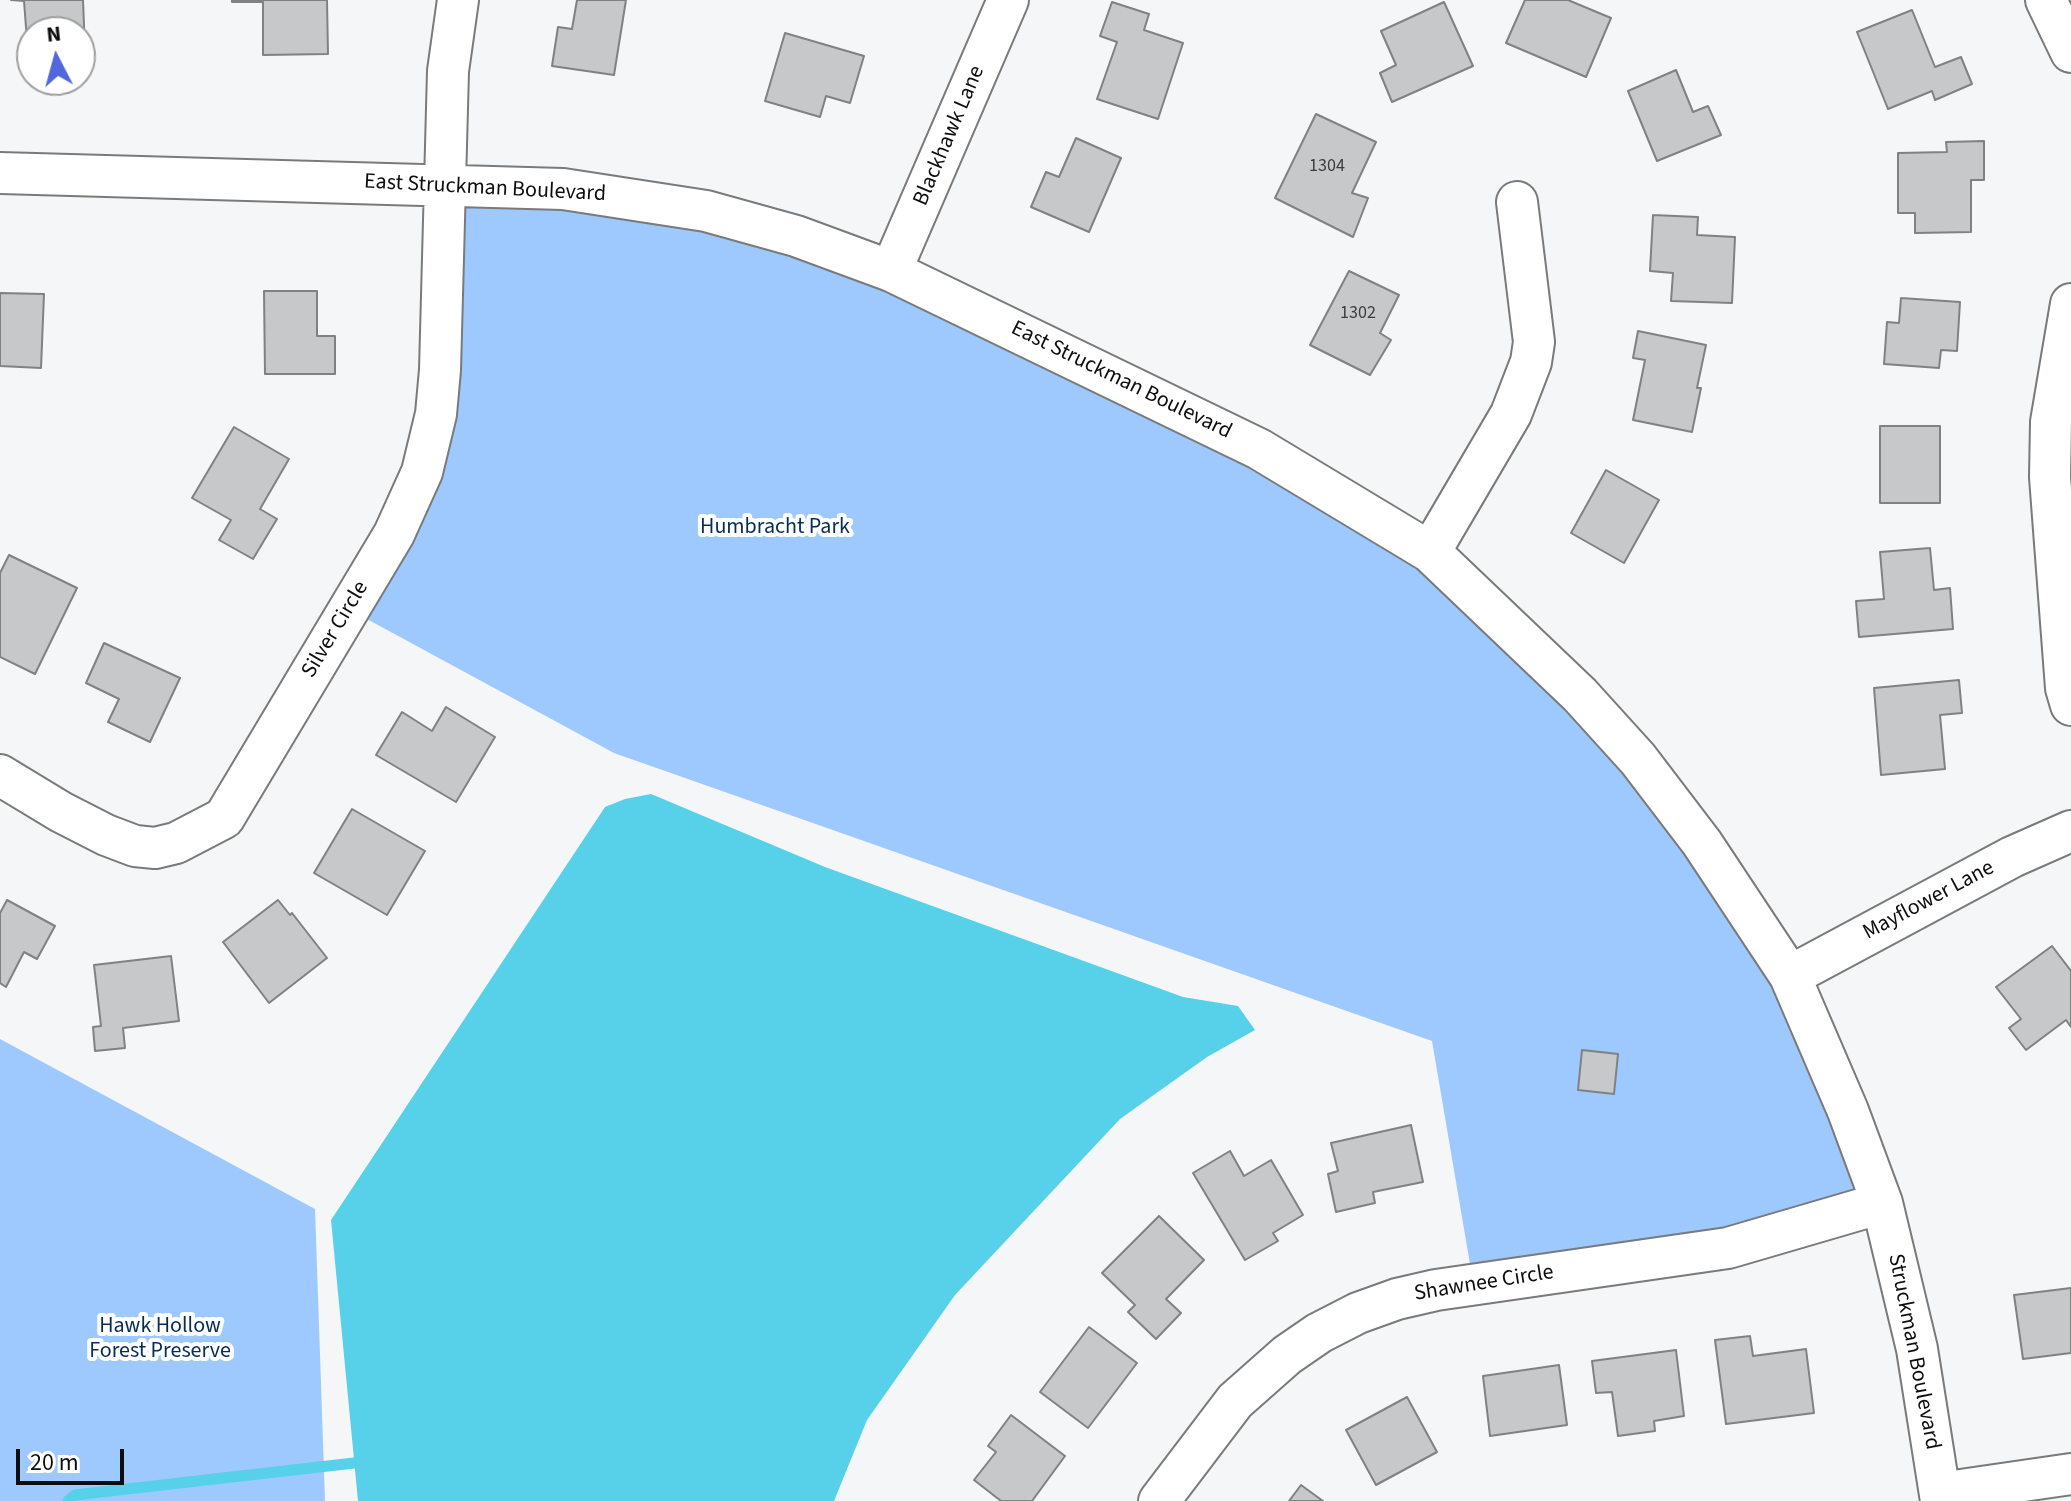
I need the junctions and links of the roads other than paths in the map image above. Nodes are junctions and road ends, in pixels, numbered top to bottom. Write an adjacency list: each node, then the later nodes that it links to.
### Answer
1 (458, 0): 6 (street, Silver Circle)
2 (1008, 0): 8 (street, Blackhawk Lane)
3 (2046, 0): 4 (street)
4 (2071, 52)
5 (0, 173): 6 (street, East Struckman Boulevard)
6 (445, 186): 8 (street, East Struckman Boulevard); 12 (street, Silver Circle)
7 (1517, 202): 10 (street)
8 (891, 271): 10 (street, East Struckman Boulevard)
9 (2071, 304): 11 (street)
10 (1430, 552): 14 (street, East Struckman Boulevard)
11 (2071, 705)
12 (0, 775)
13 (2071, 831): 14 (street, Mayflower Lane)
14 (1790, 976): 15 (street, East Struckman Boulevard)
15 (1882, 1203): 17 (street, Struckman Boulevard); 18 (street, Shawnee Circle)
16 (2071, 1474): 17 (street)
17 (1941, 1497)
18 (1159, 1501)

